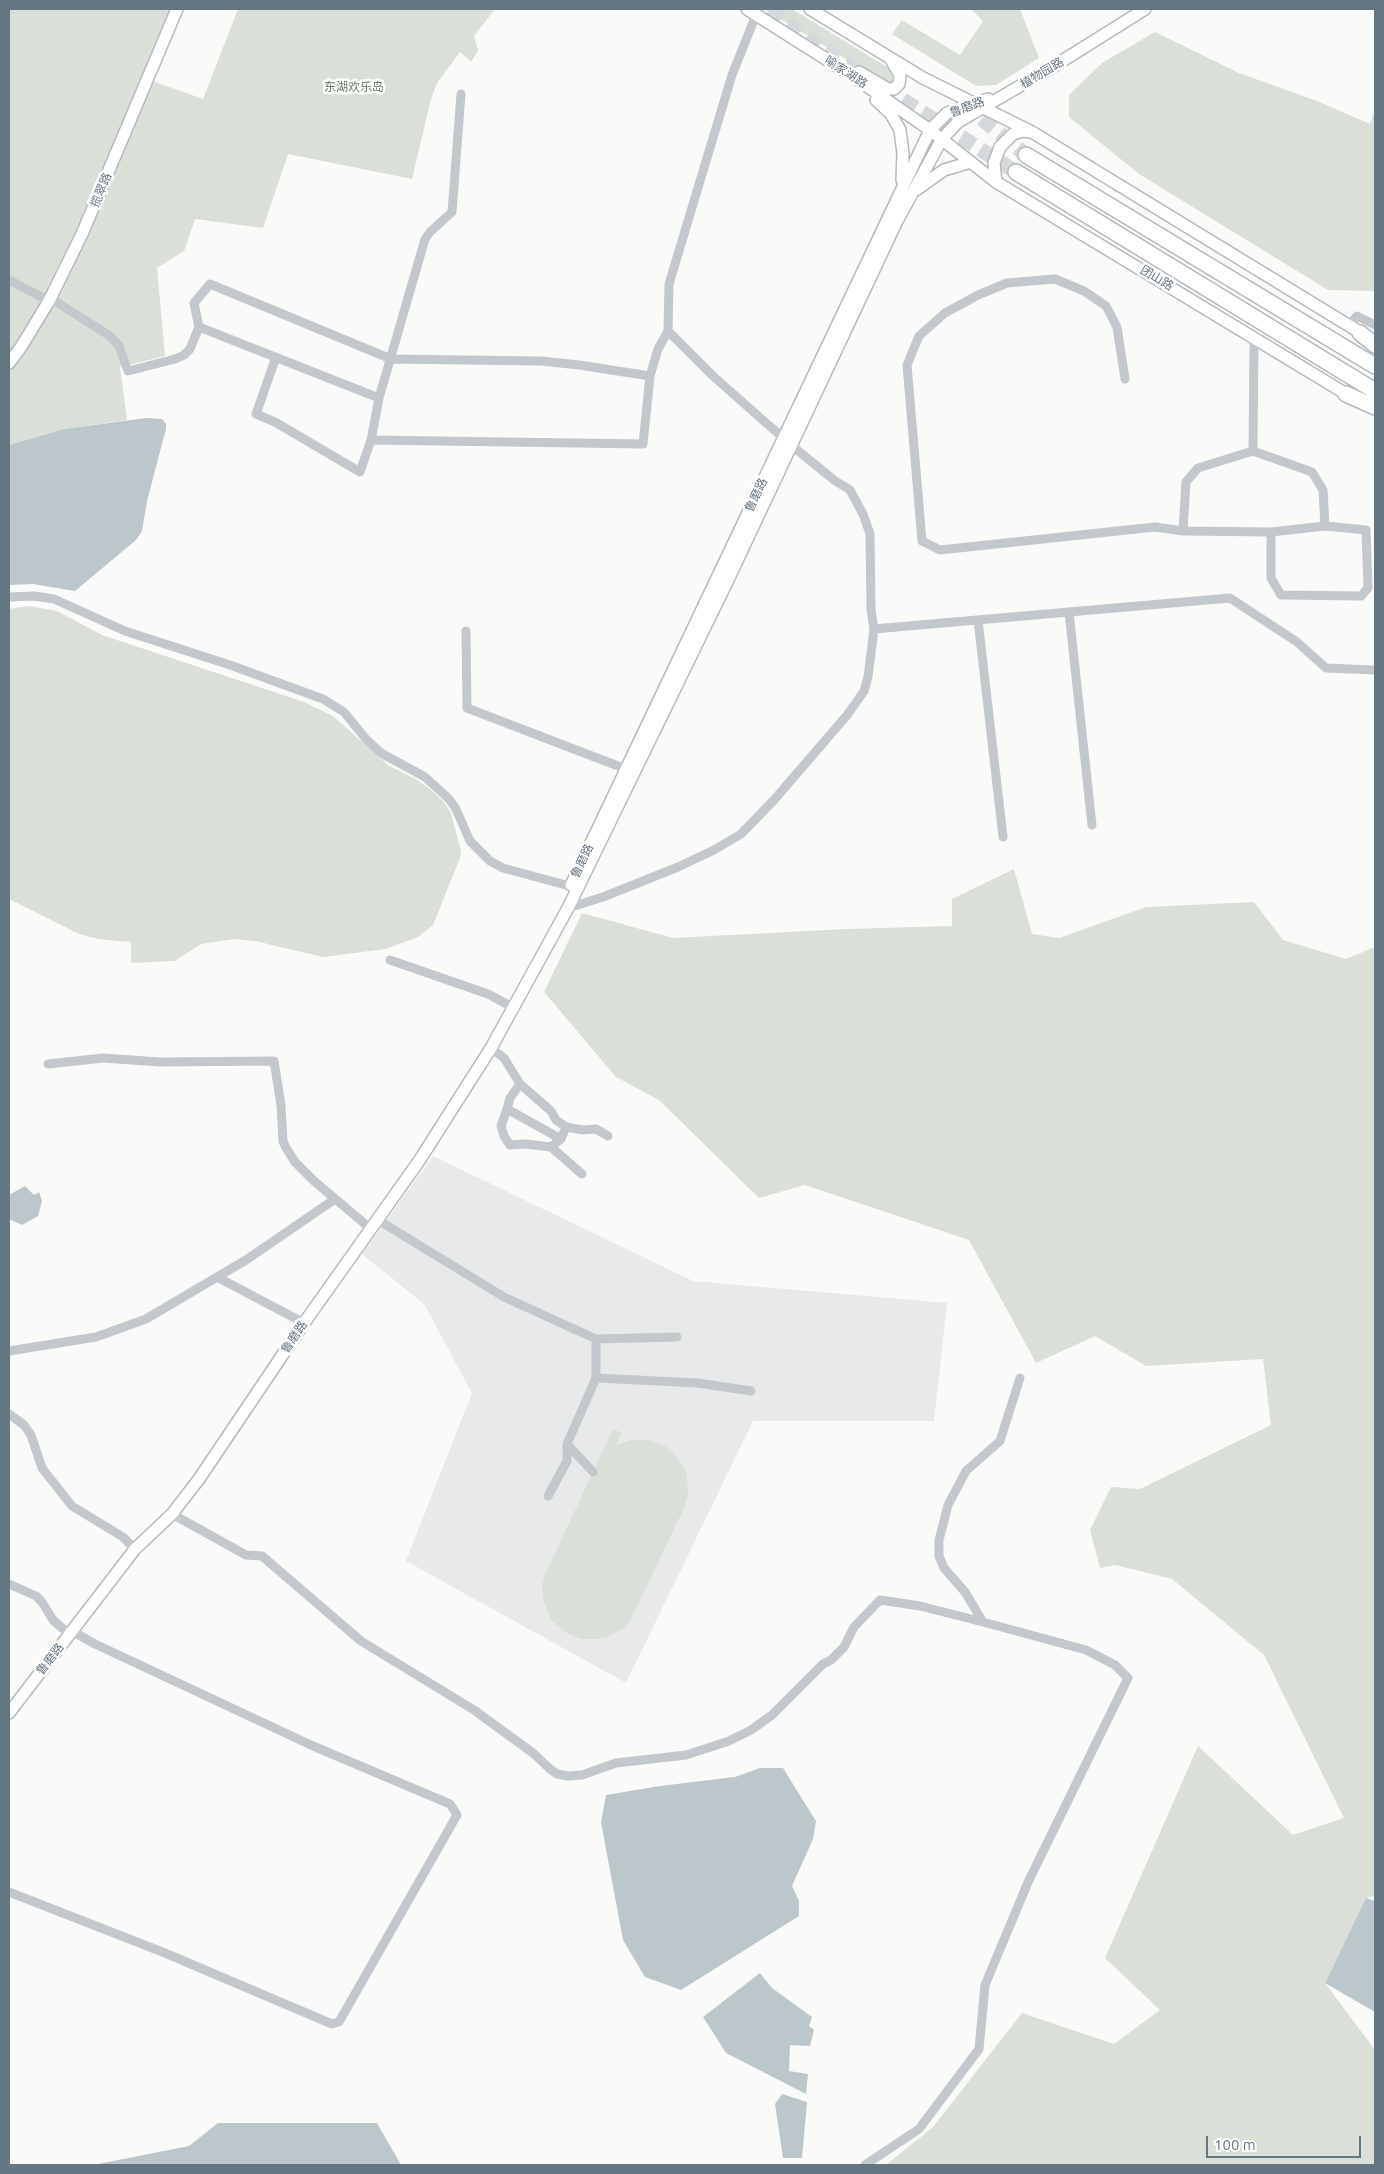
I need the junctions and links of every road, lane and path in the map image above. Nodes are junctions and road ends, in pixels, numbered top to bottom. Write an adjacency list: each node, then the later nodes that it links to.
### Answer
1 (177, 9): 19 (street, 揽翠路)
2 (810, 9): 5 (street)
3 (1145, 9): 8 (street, 植物园路)
4 (751, 12): 6 (street, 喻家湖路); 23 (street)
5 (886, 56): 6 (street); 8 (street)
6 (848, 73): 9 (street, 喻家湖路); 16 (street)
7 (460, 94): 27 (street)
8 (979, 105): 9 (street, 鲁磨路); 10 (street); 11 (street, 植物园路)
9 (930, 130): 11 (street, 喻家湖路); 16 (street, 鲁磨路)
10 (1032, 132): 15 (street); 22 (street)
11 (942, 139): 13 (street, 团山路); 17 (street, 鲁磨路)
12 (1026, 155): 29 (highway)
13 (971, 162): 15 (street, 团山路); 17 (street)
14 (1016, 172): 32 (highway, 团山路)
15 (996, 182): 24 (street, 团山路)
16 (901, 186): 38 (street, 鲁磨路)
17 (912, 192): 38 (street, 鲁磨路)
18 (9, 280): 19 (street)
19 (50, 300): 21 (street); 28 (street, 揽翠路)
20 (1375, 325): 22 (street)
21 (199, 327): 26 (street); 27 (street)
22 (1355, 329): 25 (highway)
23 (668, 331): 30 (street); 38 (street)
24 (1254, 336): 33 (street, 团山路); 39 (street)
25 (1375, 343)
26 (276, 357): 34 (street); 37 (street)
27 (391, 359): 30 (street); 34 (street)
28 (9, 364)
29 (1375, 366)
30 (650, 376): 37 (street)
31 (1125, 379): 41 (street)
32 (1375, 391)
33 (1346, 394): 35 (highway); 36 (street, 团山路)
34 (379, 398): 37 (street)
35 (1375, 407)
36 (1375, 412)
37 (372, 440)
38 (787, 441): 46 (street); 49 (street, 鲁磨路)
39 (1253, 451): 40 (street); 41 (street)
40 (1325, 526): 42 (street); 42 (street)
41 (1183, 531): 42 (street)
42 (1271, 532)
43 (9, 597): 52 (street)
44 (1069, 612): 45 (street); 48 (street); 50 (street)
45 (978, 620): 46 (street); 51 (street)
46 (874, 629): 53 (street)
47 (466, 631): 49 (street)
48 (1375, 670)
49 (630, 770): 52 (street, 鲁磨路)
50 (1092, 825)
51 (1003, 837)
52 (574, 887): 53 (street, 鲁磨路); 54 (street, 鲁磨路)
53 (568, 908): 54 (street, 鲁磨路)
54 (550, 940): 56 (street, 鲁磨路)
55 (390, 960): 56 (street)
56 (514, 1008): 57 (street, 鲁磨路)
57 (491, 1048): 59 (street); 67 (street, 鲁磨路)
58 (48, 1064): 66 (street)
59 (520, 1084): 60 (street); 61 (street)
60 (507, 1109): 63 (street); 64 (street)
61 (566, 1127): 62 (street); 63 (street)
62 (608, 1136)
63 (561, 1139): 64 (street)
64 (551, 1147): 65 (street)
65 (582, 1174)
66 (335, 1199): 67 (street); 68 (street)
67 (374, 1224): 69 (street, 鲁磨路); 71 (street)
68 (217, 1277): 69 (street); 72 (street)
69 (304, 1323): 80 (street, 鲁磨路)
70 (677, 1337): 71 (street)
71 (596, 1339): 73 (street)
72 (9, 1351)
73 (596, 1378): 75 (street); 77 (street)
74 (1020, 1378): 83 (street)
75 (751, 1391)
76 (9, 1414): 81 (street)
77 (567, 1444): 78 (street); 79 (street)
78 (593, 1472)
79 (548, 1496)
80 (172, 1514): 81 (street, 鲁磨路); 83 (street)
81 (134, 1549): 84 (street, 鲁磨路)
82 (9, 1584): 84 (street)
83 (983, 1622): 87 (street)
84 (70, 1633): 85 (street, 鲁磨路); 86 (street)
85 (9, 1713)
86 (9, 1892)
87 (865, 2165)

